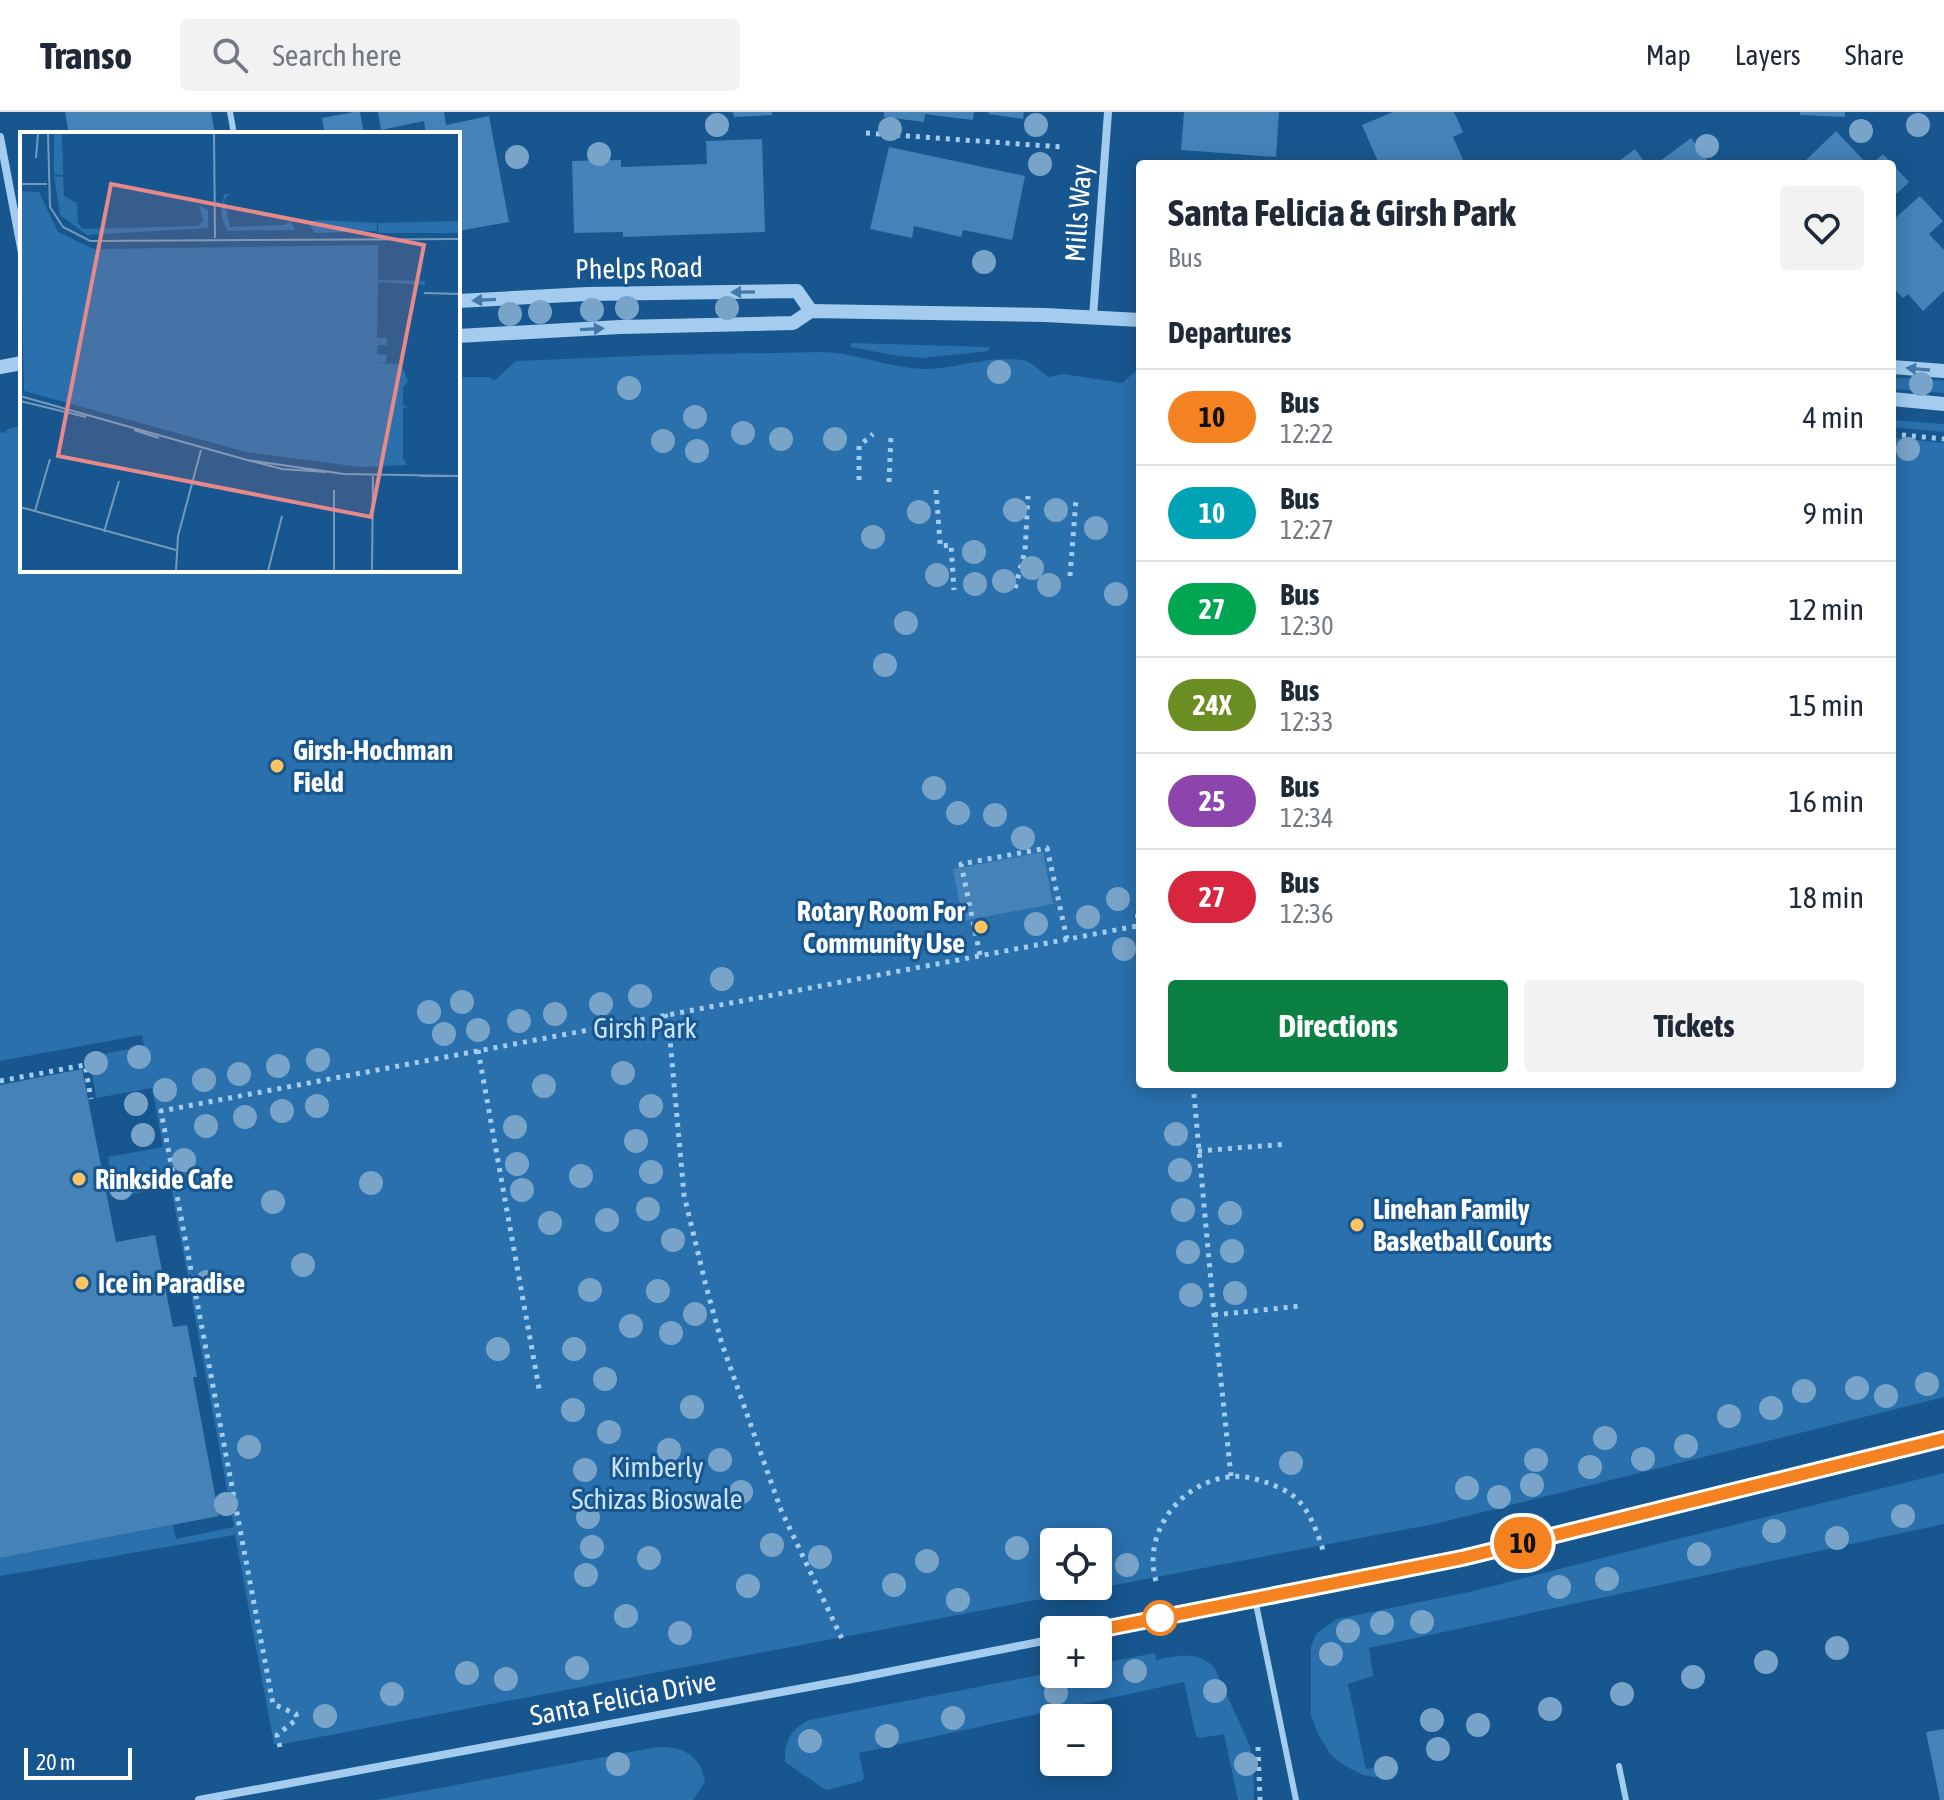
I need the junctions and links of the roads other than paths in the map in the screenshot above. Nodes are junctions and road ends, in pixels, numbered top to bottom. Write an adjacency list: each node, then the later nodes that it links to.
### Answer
1 (230, 112): 3 (lane)
2 (1108, 112): 8 (street, Mills Way)
3 (234, 132)
4 (0, 137): 5 (street)
5 (20, 242)
6 (460, 301): 7 (street, Phelps Road, one-way to 6)
7 (811, 311): 8 (street, Phelps Road); 10 (street, Phelps Road, one-way to 7)
8 (1093, 317): 9 (street, Phelps Road)
9 (1136, 320)
10 (460, 336)
11 (20, 363): 12 (street)
12 (0, 367)
13 (1896, 367): 14 (street, one-way to 13)
14 (1944, 371)
15 (1896, 399): 16 (street)
16 (1944, 404)
17 (1944, 1439): 18 (street)
18 (1255, 1599): 19 (street); 23 (lane)
19 (1112, 1627)
20 (1040, 1642): 22 (street, Santa Felicia Drive)
21 (1619, 1766): 24 (lane)
22 (199, 1800)
23 (1296, 1800)
24 (1626, 1800)

